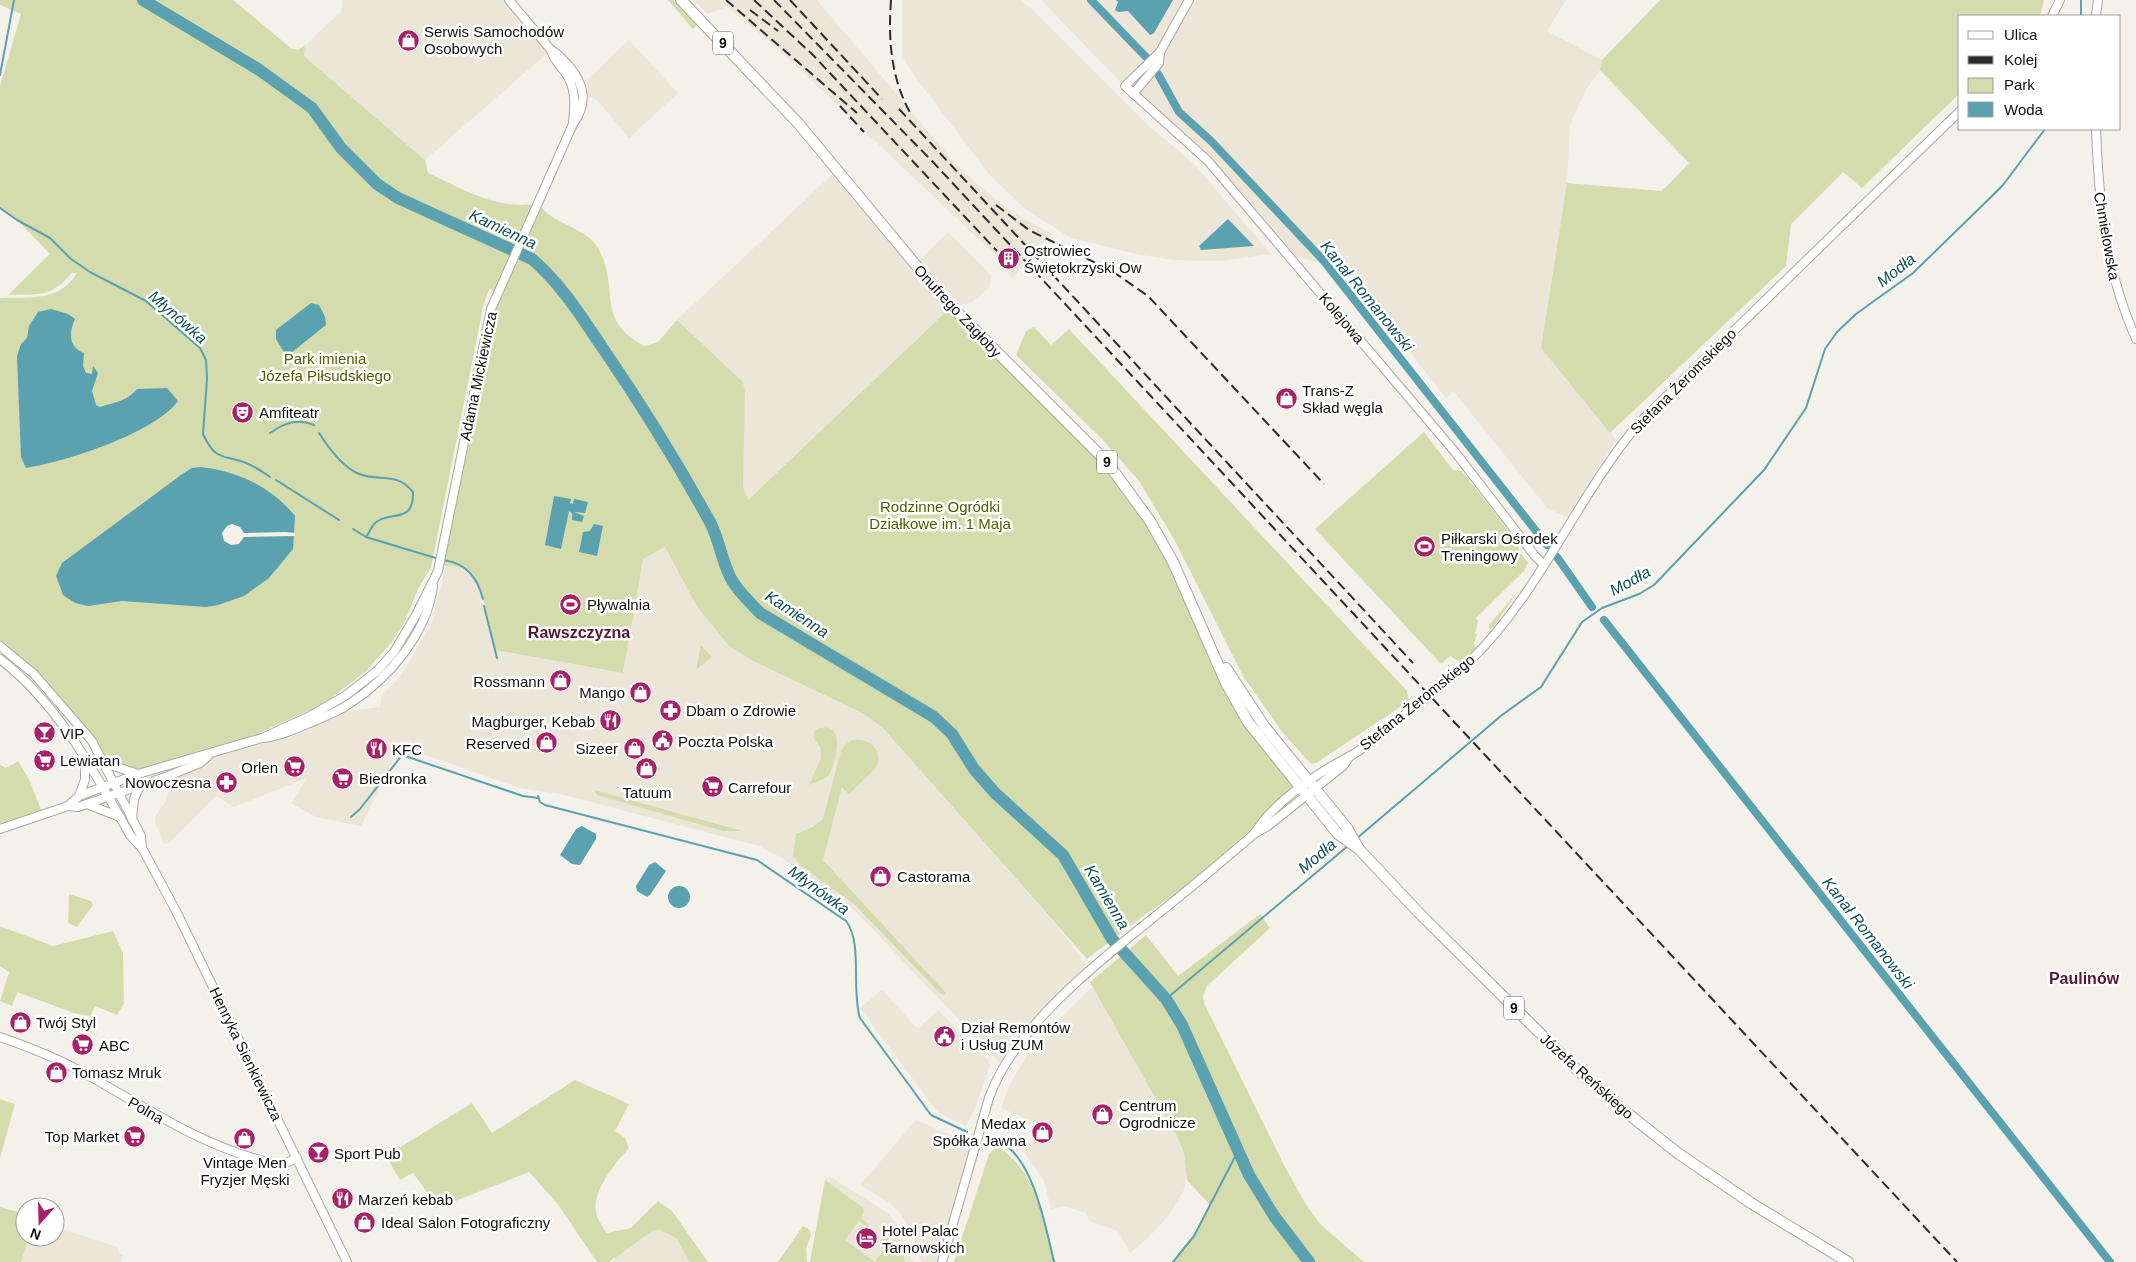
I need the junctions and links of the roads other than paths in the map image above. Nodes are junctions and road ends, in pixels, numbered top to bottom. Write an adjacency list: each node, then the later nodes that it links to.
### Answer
1 (509, 0): 8 (street)
2 (680, 0): 16 (main road, Onufrego Zagłoby / 9)
3 (1189, 0): 9 (street)
4 (2060, 0): 6 (street)
5 (2098, 0): 7 (street)
6 (2052, 15)
7 (2096, 15)
8 (551, 50): 12 (street, Adama Mickiewicza); 12 (street, Adama Mickiewicza)
9 (1160, 52): 10 (street); 10 (street, Kolejowa)
10 (1133, 94): 15 (street, Kolejowa)
11 (1958, 114): 15 (street, Stefana Żeromskiego)
12 (573, 124): 19 (street, Adama Mickiewicza)
13 (2096, 130): 14 (street, Chmielowska)
14 (2136, 339)
15 (1543, 564): 26 (street, Stefana Żeromskiego)
16 (1208, 639): 26 (main road, Onufrego Zagłoby / 9); 29 (main road, Onufrego Zagłoby / 9)
17 (0, 646): 21 (street, Henryka Sienkiewicza)
18 (0, 659): 20 (street, Henryka Sienkiewicza)
19 (209, 754): 22 (street, Adama Mickiewicza); 24 (street, Adama Mickiewicza)
20 (85, 757): 28 (street, Henryka Sienkiewicza); 31 (street)
21 (104, 763): 23 (street); 25 (street, Henryka Sienkiewicza)
22 (164, 766): 23 (street, Adama Mickiewicza); 24 (street)
23 (138, 774): 25 (street, Adama Mickiewicza)
24 (168, 776): 27 (street, Adama Mickiewicza)
25 (114, 784): 28 (street, Adama Mickiewicza); 30 (street, Henryka Sienkiewicza)
26 (1311, 785): 29 (street, Stefana Żeromskiego); 39 (main road, Józefa Reńskiego / 9)
27 (140, 786): 30 (street, Adama Mickiewicza); 36 (street)
28 (104, 788): 31 (street, Adama Mickiewicza); 32 (street, Henryka Sienkiewicza)
29 (1302, 792): 39 (main road, Józefa Reńskiego / 9); 43 (street, Stefana Żeromskiego)
30 (118, 794): 32 (street, Adama Mickiewicza); 36 (street, Henryka Sienkiewicza)
31 (79, 796): 34 (street, Adama Mickiewicza)
32 (109, 797): 33 (street, Adama Mickiewicza); 35 (street, Henryka Sienkiewicza)
33 (87, 804): 34 (street, Adama Mickiewicza); 35 (street)
34 (68, 806): 37 (street, Adama Mickiewicza)
35 (121, 818): 38 (street, Henryka Sienkiewicza)
36 (132, 819): 38 (street, Henryka Sienkiewicza)
37 (0, 829)
38 (142, 848): 41 (street, Henryka Sienkiewicza)
39 (1359, 849): 44 (main road, Józefa Reńskiego / 9)
40 (0, 1036): 41 (street, Polna)
41 (297, 1158): 42 (street, Henryka Sienkiewicza)
42 (347, 1262)
43 (942, 1262)
44 (1848, 1262)

